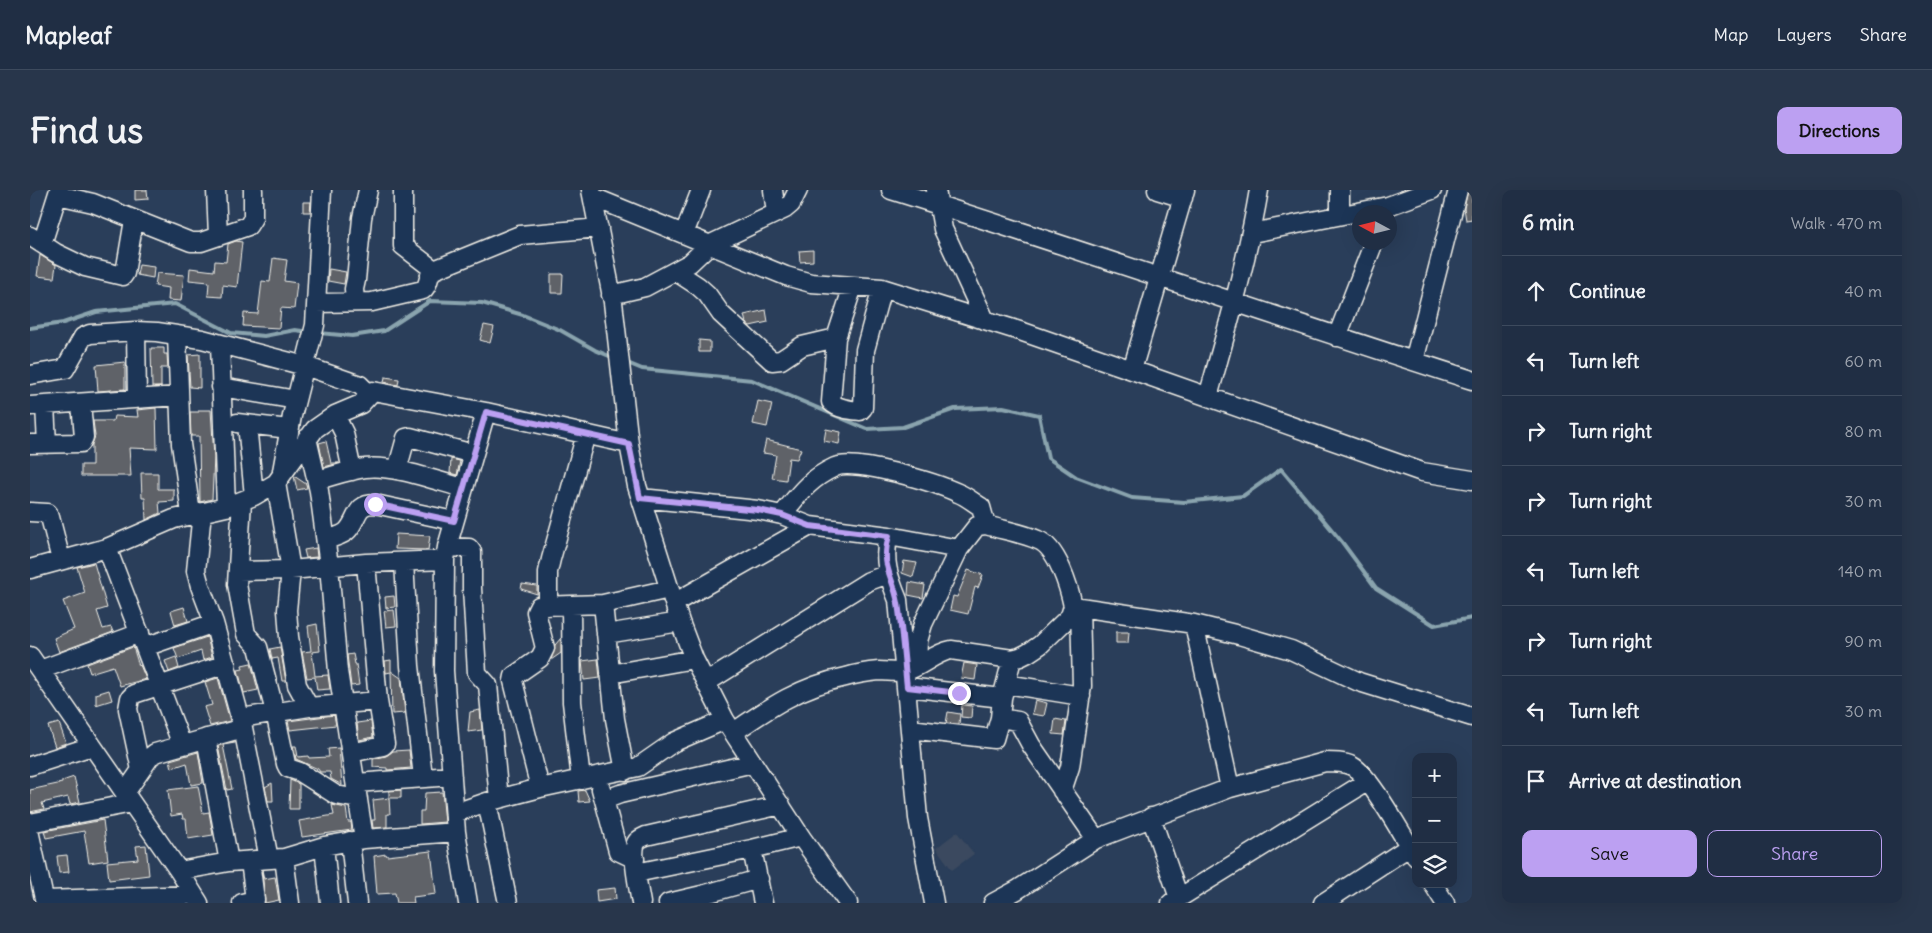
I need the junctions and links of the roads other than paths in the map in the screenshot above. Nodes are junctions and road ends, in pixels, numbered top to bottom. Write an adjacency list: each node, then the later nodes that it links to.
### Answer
1 (216, 190): 27 (street)
2 (252, 190): 27 (street)
3 (322, 190): 39 (street)
4 (368, 190): 38 (street)
5 (402, 190): 31 (street)
6 (700, 190): 26 (street)
7 (773, 190): 21 (street)
8 (798, 190): 21 (street)
9 (891, 190): 18 (street)
10 (1157, 190): 17 (street)
11 (1259, 190): 25 (street)
12 (1340, 190): 22 (street)
13 (1432, 190): 19 (street)
14 (1458, 190): 46 (street)
15 (59, 192): 23 (street); 28 (street)
16 (592, 193): 24 (street); 26 (street)
17 (1184, 194): 33 (street)
18 (938, 197): 33 (street); 40 (street)
19 (1396, 205)
20 (1352, 213): 22 (street)
21 (776, 214): 29 (street)
22 (1340, 215): 25 (street)
23 (134, 220): 27 (street); 28 (street)
24 (599, 228): 31 (street); 36 (street)
25 (1252, 233): 37 (street)
26 (684, 234): 29 (street)
27 (218, 236)
28 (36, 240)
29 (709, 245): 32 (street); 34 (street)
30 (1371, 250): 43 (street)
31 (434, 270): 38 (street)
32 (675, 272): 36 (street); 44 (street)
33 (1160, 276): 37 (street); 48 (street)
34 (853, 286): 35 (street); 44 (street)
35 (882, 288): 40 (street); 44 (street)
36 (612, 296): 67 (street)
37 (1236, 301): 43 (street); 54 (street)
38 (355, 302): 39 (street)
39 (317, 303): 47 (street)
40 (985, 320): 48 (street)
41 (136, 331): 42 (street); 49 (street); 55 (street)
42 (177, 335): 45 (street); 53 (street)
43 (1337, 337): 46 (street)
44 (836, 338)
45 (220, 344): 47 (street); 51 (street)
46 (1414, 361): 50 (street)
47 (305, 366): 52 (street); 56 (street)
48 (1132, 370): 54 (street)
49 (30, 375)
50 (1472, 380)
51 (221, 387): 56 (street); 61 (street)
52 (369, 394): 59 (street); 60 (street)
53 (178, 396): 55 (street); 78 (street)
54 (1208, 398): 71 (street)
55 (137, 399): 57 (street)
56 (296, 400): 63 (street)
57 (81, 403): 58 (street); 66 (street)
58 (38, 406): 66 (street)
59 (486, 412): 64 (street); 68 (street)
60 (335, 415): 65 (street); 70 (street)
61 (222, 422): 62 (street); 76 (street)
62 (247, 424): 63 (street); 76 (street)
63 (289, 429): 72 (street)
64 (586, 434): 67 (street); 98 (street)
65 (307, 438): 72 (street); 73 (street)
66 (38, 444)
67 (629, 444): 75 (street)
68 (473, 454): 69 (street); 74 (street)
69 (397, 470): 70 (street); 74 (street)
70 (352, 471): 73 (street)
71 (1471, 474)
72 (279, 478): 76 (street); 93 (street)
73 (317, 480): 84 (street)
74 (463, 488): 80 (street)
75 (640, 498): 79 (street); 96 (street)
76 (241, 501): 78 (street); 94 (street)
77 (30, 512): 88 (street)
78 (196, 513): 85 (street); 101 (street)
79 (782, 515): 81 (street); 82 (street)
80 (454, 521): 84 (street); 87 (street)
81 (986, 525): 86 (street); 100 (street)
82 (810, 526): 83 (street); 96 (street)
83 (889, 536): 86 (street); 95 (street)
84 (326, 540): 91 (street)
85 (107, 548): 88 (street); 105 (street)
86 (959, 550): 111 (street)
87 (446, 554): 89 (street); 133 (street); 142 (street)
88 (61, 560): 92 (street)
89 (404, 562): 90 (street); 134 (street)
90 (366, 563): 91 (street); 116 (street)
91 (329, 566): 93 (street); 117 (street)
92 (30, 569)
93 (291, 570): 94 (street); 118 (street)
94 (238, 571): 119 (street)
95 (888, 574): 111 (street); 112 (street)
96 (671, 596): 97 (street); 102 (street)
97 (604, 604): 99 (street); 104 (street)
98 (548, 606): 99 (street); 137 (street)
99 (571, 606): 135 (street)
100 (1076, 607): 103 (street); 107 (street); 115 (street)
101 (214, 622): 105 (street); 109 (street)
102 (680, 622): 104 (street); 106 (street)
103 (1194, 624): 120 (street); 138 (street)
104 (606, 634): 110 (street)
105 (142, 640): 108 (street); 113 (street)
106 (694, 659): 110 (street); 112 (street)
107 (1012, 659): 111 (street); 114 (street)
108 (35, 663): 127 (street)
109 (226, 664): 113 (street); 122 (street)
110 (610, 674): 132 (street)
111 (910, 675): 114 (street); 123 (street); 124 (street)
112 (706, 682): 123 (street)
113 (160, 686): 126 (street); 131 (street)
114 (1004, 691): 115 (street); 121 (street)
115 (1081, 696): 140 (street)
116 (378, 701): 117 (street); 128 (street)
117 (344, 704): 118 (street); 128 (street)
118 (309, 706): 119 (street)
119 (275, 712): 122 (street); 139 (street)
120 (1472, 717)
121 (1000, 718): 124 (street); 140 (street)
122 (242, 723): 125 (street); 155 (street)
123 (729, 726): 129 (street); 132 (street)
124 (910, 729): 179 (street)
125 (206, 738): 126 (street); 157 (street)
126 (182, 745): 131 (street)
127 (92, 746): 130 (street); 141 (street)
128 (351, 752): 139 (street)
129 (753, 763): 143 (street); 144 (street)
130 (30, 766)
131 (141, 770): 141 (street)
132 (625, 771): 135 (street)
133 (452, 776): 134 (street); 145 (street)
134 (423, 777): 139 (street)
135 (589, 778): 137 (street); 143 (street)
136 (1368, 781): 138 (street); 154 (street); 166 (street)
137 (540, 788): 142 (street)
138 (1230, 788): 146 (street)
139 (357, 791): 151 (street)
140 (1062, 791): 150 (street)
141 (129, 798): 148 (street); 159 (street)
142 (493, 800): 145 (street); 175 (street)
143 (604, 800): 158 (street)
144 (781, 806): 149 (street); 158 (street)
145 (455, 813): 147 (street)
146 (1151, 817): 150 (street); 166 (street)
147 (456, 832): 151 (street); 174 (street)
148 (30, 833): 160 (street)
149 (801, 836): 153 (street); 178 (street)
150 (1096, 839): 180 (street)
151 (357, 840): 152 (street); 173 (street)
152 (324, 846): 155 (street); 172 (street)
153 (752, 850): 158 (street); 161 (street)
154 (1412, 852): 167 (street)
155 (276, 859): 156 (street); 171 (street)
156 (250, 861): 157 (street); 170 (street)
157 (229, 862): 159 (street)
158 (636, 866): 176 (street)
159 (179, 871): 164 (street)
160 (34, 872): 168 (street)
161 (758, 879): 163 (street); 177 (street)
162 (1436, 888): 181 (street)
163 (721, 897): 169 (street)
164 (197, 899): 165 (street)
165 (141, 900): 168 (street)
166 (1175, 901)
167 (1331, 901)
168 (46, 902)
169 (678, 902)
170 (242, 903)
171 (290, 903)
172 (330, 903)
173 (357, 903)
174 (468, 903)
175 (508, 903)
176 (641, 903)
177 (764, 903)
178 (848, 903)
179 (934, 903)
180 (993, 903)
181 (1445, 903)

